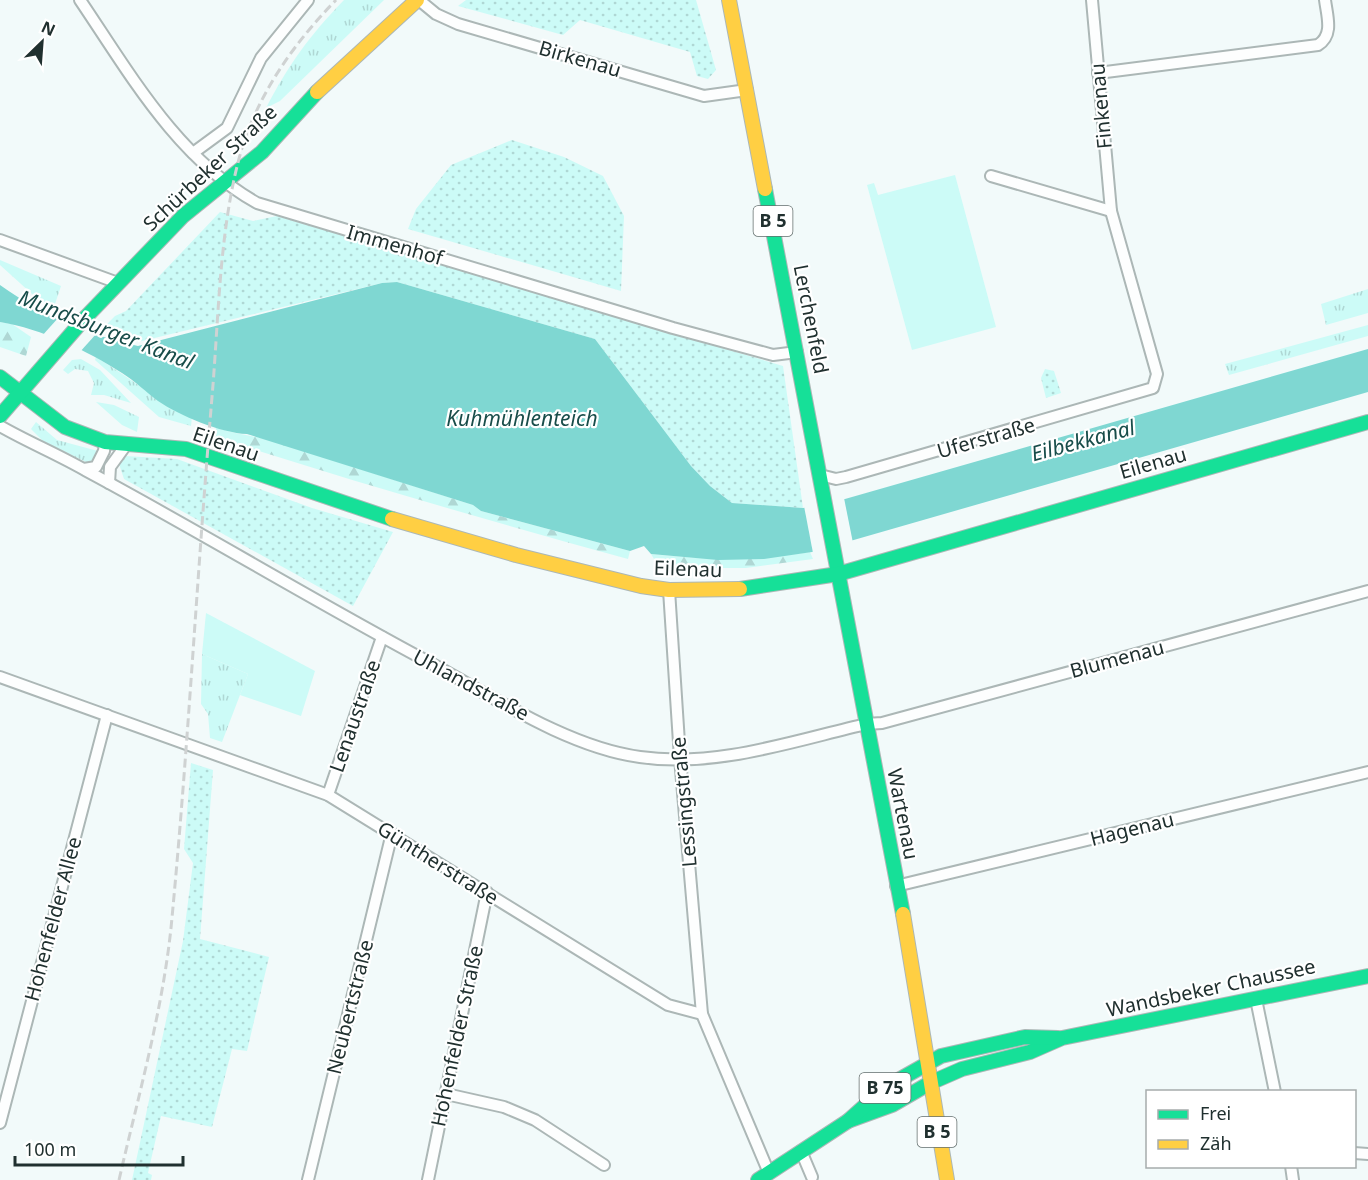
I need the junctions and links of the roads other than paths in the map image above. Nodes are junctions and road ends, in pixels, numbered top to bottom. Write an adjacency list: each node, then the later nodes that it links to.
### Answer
1 (80, 0): 9 (street, Immenhof)
2 (308, 0): 9 (street)
3 (418, 0): 8 (street, Birkenau); 11 (main road, Schürbeker Straße)
4 (729, 0): 8 (main road, Lerchenfeld / B 5)
5 (1092, 0): 7 (street, Finkenau)
6 (1325, 0): 7 (street)
7 (1098, 72): 12 (street, Finkenau)
8 (747, 90): 15 (main road, Lerchenfeld / B 5)
9 (194, 153): 11 (street, Immenhof)
10 (991, 176): 12 (street)
11 (225, 184): 14 (main road, Schürbeker Straße); 15 (street, Immenhof)
12 (1111, 211): 17 (street, Finkenau)
13 (0, 240): 14 (street)
14 (118, 283): 18 (main road, Schürbeker Straße)
15 (797, 352): 25 (main road, Lerchenfeld / B 5)
16 (0, 377): 18 (main road, Eilenau)
17 (1152, 390): 25 (street, Uferstraße)
18 (20, 391): 19 (main road, Schürbeker Straße); 22 (main road, Eilenau)
19 (0, 416)
20 (1368, 422): 27 (main road, Eilenau)
21 (0, 426): 24 (street, Uhlandstraße)
22 (105, 442): 23 (main road, Eilenau); 24 (street)
23 (126, 446): 26 (street); 28 (main road, Eilenau)
24 (84, 469): 26 (street, Uhlandstraße)
25 (820, 475): 27 (main road, Lerchenfeld / B 5)
26 (109, 483): 30 (street, Uhlandstraße)
27 (838, 574): 28 (main road, Eilenau); 33 (main road, Wartenau / B 5)
28 (669, 590): 34 (street, Lessingstraße)
29 (1368, 591): 33 (street, Blumenau)
30 (382, 637): 34 (street, Uhlandstraße); 36 (street, Lenaustraße)
31 (0, 677): 32 (street, Güntherstraße)
32 (107, 716): 36 (street, Güntherstraße); 49 (street, Hohenfelder Allee)
33 (866, 724): 34 (street, Uhlandstraße); 38 (main road, Wartenau / B 5)
34 (680, 758): 42 (street, Lessingstraße)
35 (1368, 772): 38 (street, Hagenau)
36 (328, 795): 37 (street, Güntherstraße)
37 (392, 833): 39 (street, Güntherstraße); 54 (street, Neubertstraße)
38 (897, 886): 44 (main road, Wartenau / B 5)
39 (487, 892): 42 (street, Güntherstraße); 47 (street, Hohenfelder Straße)
40 (1368, 976): 41 (main road, Wandsbeker Chaussee)
41 (1256, 999): 43 (main road, Wandsbeker Chaussee); 46 (street)
42 (702, 1014): 52 (street)
43 (1062, 1038): 44 (main road, Wandsbeker Chaussee); 45 (main road, Wandsbeker Chaussee)
44 (928, 1062): 45 (main road, B 5); 48 (main road, B 75)
45 (930, 1083): 48 (main road, B 75); 56 (main road, B 5)
46 (1275, 1090)
47 (446, 1094): 51 (street); 55 (street, Hohenfelder Straße)
48 (848, 1121): 50 (main road, B 75)
49 (0, 1123)
50 (801, 1151): 52 (main road, B 75); 53 (street)
51 (604, 1165)
52 (763, 1176)
53 (812, 1177)
54 (308, 1180)
55 (428, 1180)
56 (947, 1180)

